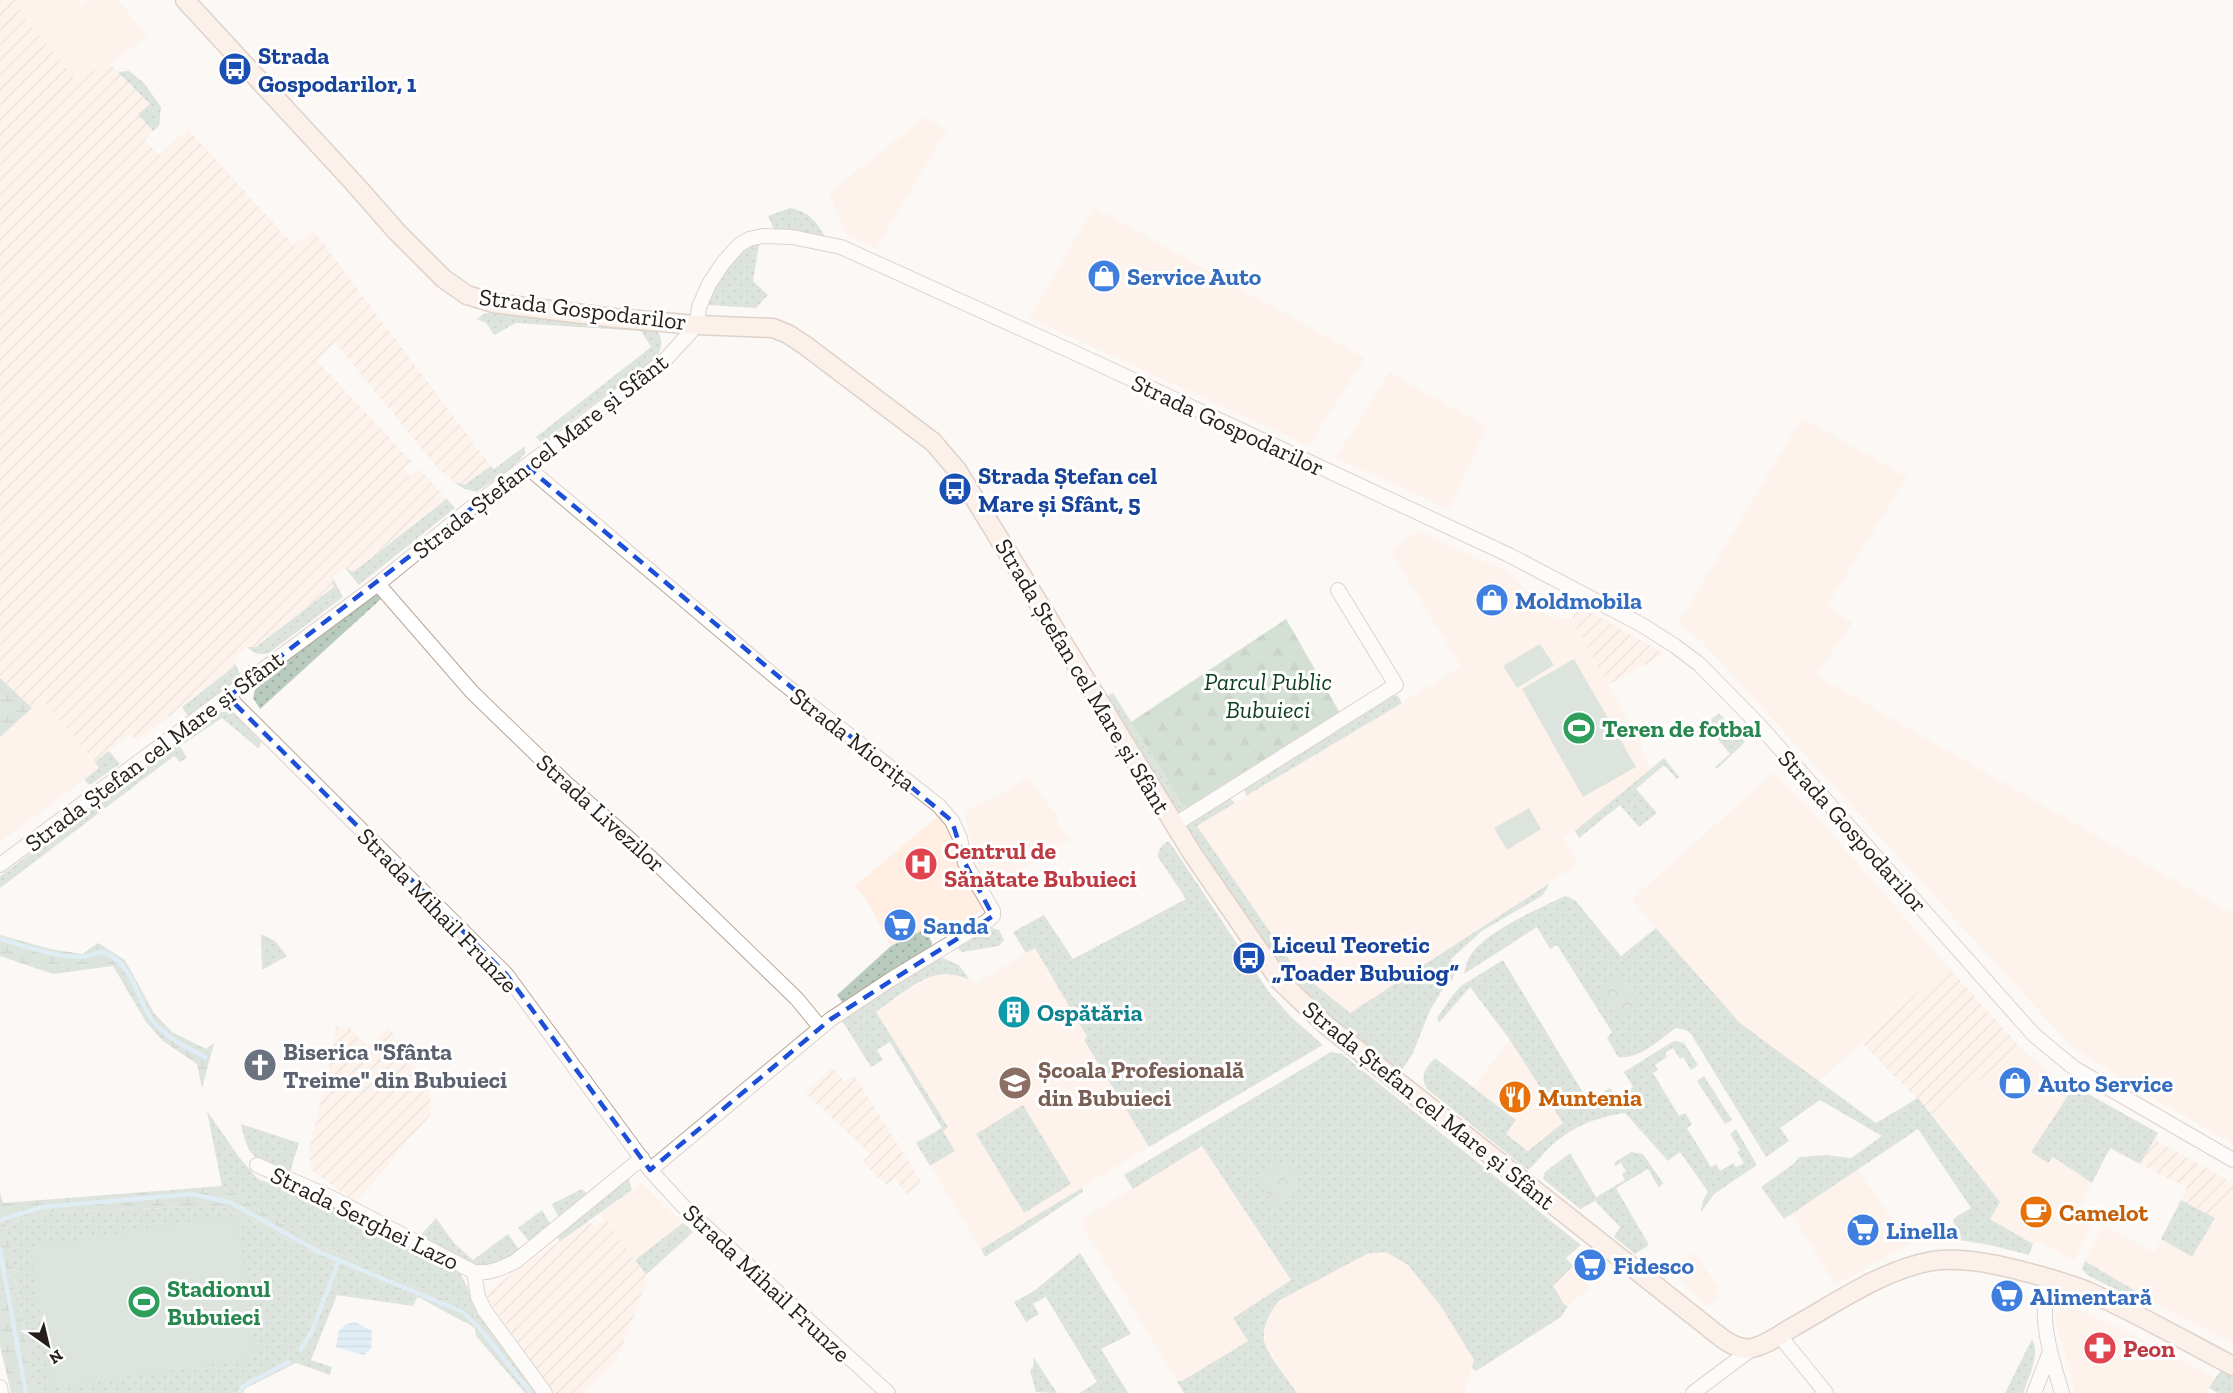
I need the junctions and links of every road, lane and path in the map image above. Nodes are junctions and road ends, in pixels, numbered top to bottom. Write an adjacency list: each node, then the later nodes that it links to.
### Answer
1 (185, 0): 2 (street, Strada Gospodarilor)
2 (697, 325): 3 (street, Strada Ștefan cel Mare și Sfânt); 7 (street, Strada Ștefan cel Mare și Sfânt); 10 (street, Strada Gospodarilor)
3 (526, 466): 4 (street, Strada Ștefan cel Mare și Sfânt); 9 (street, Strada Miorița)
4 (378, 584): 6 (street, Strada Ștefan cel Mare și Sfânt); 9 (street, Strada Livezilor)
5 (1338, 590): 7 (street)
6 (228, 697): 8 (street, Strada Ștefan cel Mare și Sfânt); 11 (street, Strada Mihail Frunze)
7 (1174, 825): 16 (street, Strada Ștefan cel Mare și Sfânt)
8 (0, 865)
9 (826, 1023): 11 (street)
10 (2233, 1160)
11 (646, 1164): 13 (street); 22 (street, Strada Mihail Frunze)
12 (257, 1165): 13 (street, Strada Serghei Lazo)
13 (474, 1272): 21 (street, Strada Serghei Lazo)
14 (2047, 1277): 15 (street); 17 (street); 18 (street)
15 (1779, 1335): 16 (street); 24 (street)
16 (1753, 1348): 23 (street)
17 (2050, 1352): 25 (street); 26 (street)
18 (2233, 1366)
19 (0, 1387): 20 (street)
20 (2, 1393)
21 (545, 1393)
22 (888, 1393)
23 (1693, 1393)
24 (1826, 1393)
25 (2034, 1393)
26 (2062, 1393)

